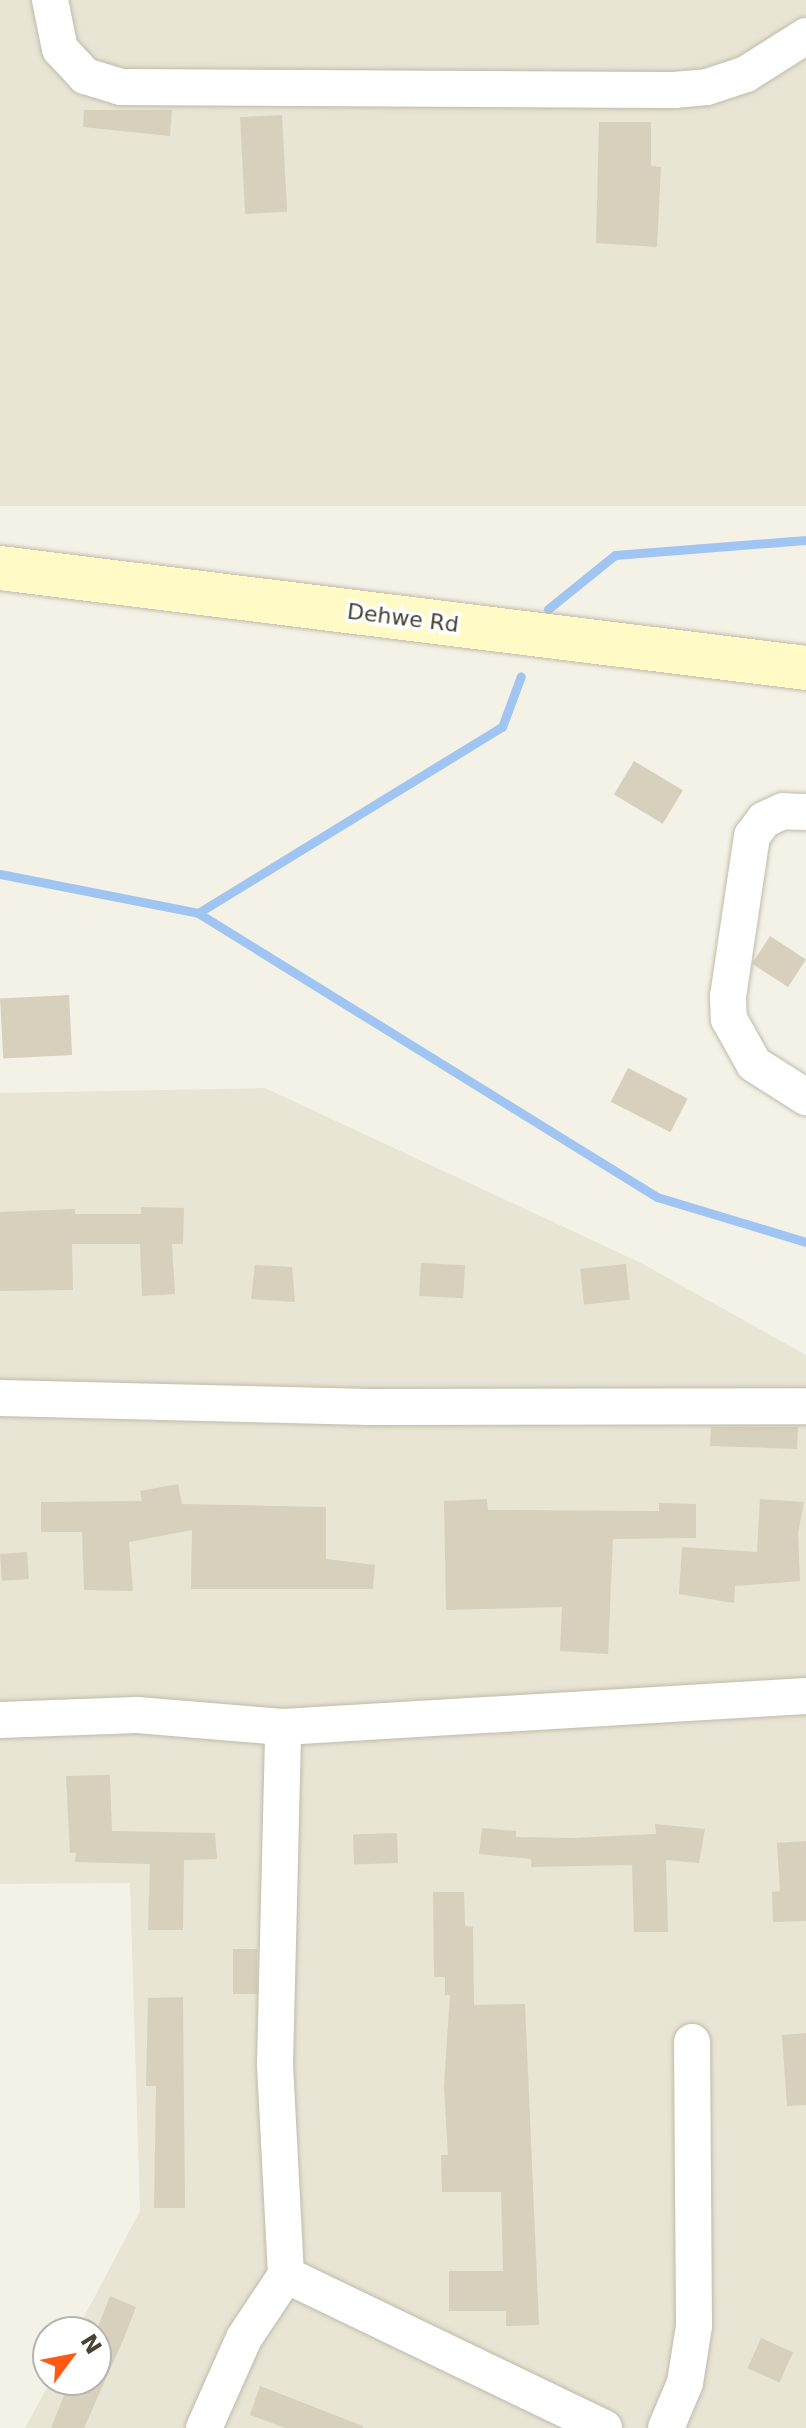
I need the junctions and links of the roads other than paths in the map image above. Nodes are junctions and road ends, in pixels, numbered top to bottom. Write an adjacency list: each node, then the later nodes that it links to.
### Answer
1 (50, 0): 2 (street)
2 (806, 36)
3 (0, 568): 4 (street, Dehwe Rd)
4 (806, 668)
5 (806, 812): 6 (street)
6 (806, 1097)
7 (0, 1398): 8 (street)
8 (806, 1406)
9 (806, 1696): 11 (street)
10 (0, 1720): 11 (street)
11 (283, 1727): 13 (street)
12 (692, 2042): 16 (street)
13 (286, 2275): 14 (street); 15 (street)
14 (204, 2428)
15 (604, 2428)
16 (666, 2428)

